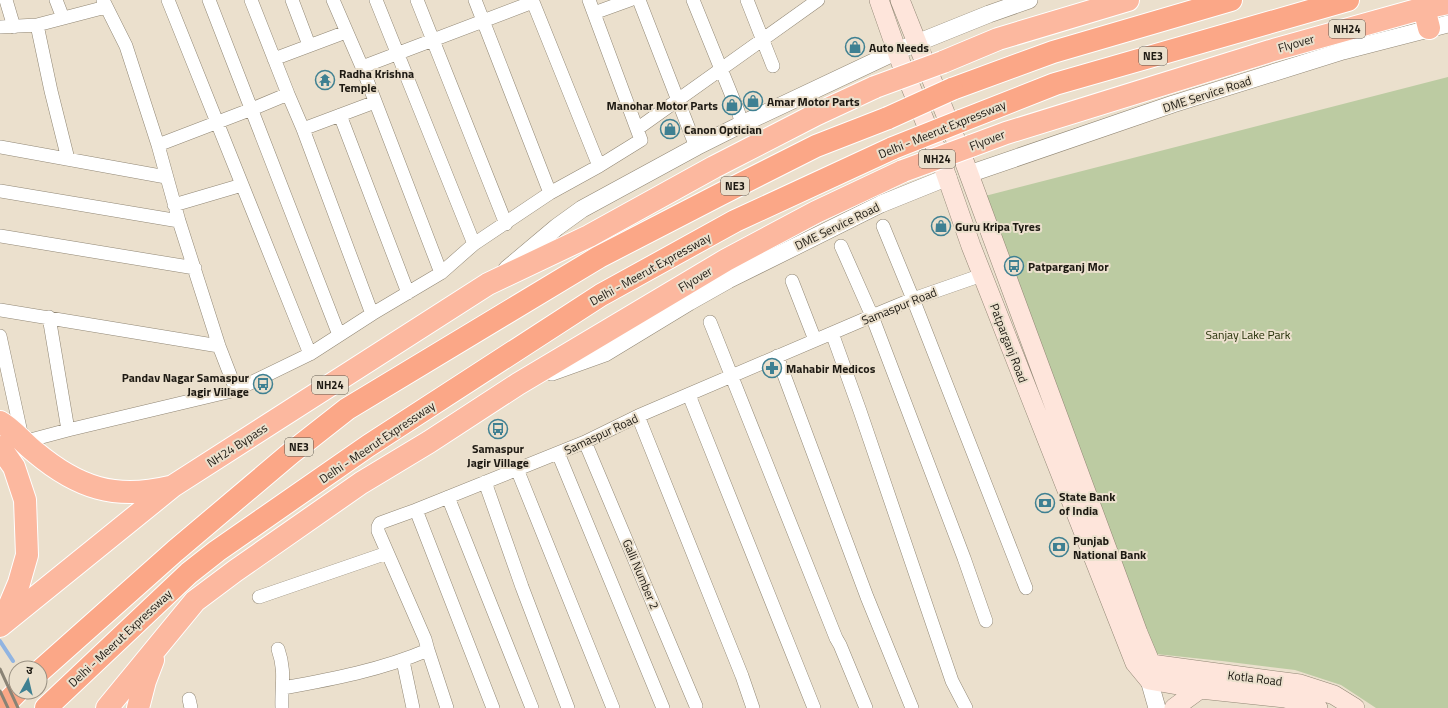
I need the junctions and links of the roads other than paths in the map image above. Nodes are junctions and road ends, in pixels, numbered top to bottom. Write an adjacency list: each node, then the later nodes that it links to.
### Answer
1 (6, 0): 32 (street)
2 (56, 0): 27 (street)
3 (168, 0): 49 (street)
4 (209, 0): 47 (street)
5 (251, 0): 40 (street)
6 (292, 0): 37 (street)
7 (333, 0): 33 (street)
8 (376, 0): 39 (street)
9 (417, 0): 34 (street)
10 (475, 0): 28 (street)
11 (589, 0): 26 (street)
12 (630, 0): 26 (street)
13 (638, 0): 45 (street)
14 (693, 0): 43 (street)
15 (747, 0): 35 (street)
16 (818, 0): 35 (street)
17 (878, 0): 38 (main road, Patparganj Road)
18 (900, 0): 36 (main road, Patparganj Road)
19 (1029, 0): 36 (street)
20 (1128, 0): 75 (highway, bridge)
21 (1231, 0): 115 (highway, NE3, bridge)
22 (1348, 0): 122 (highway, Delhi - Meerut Expressway / NE3, bridge)
23 (534, 1): 28 (street); 57 (street)
24 (1448, 2): 29 (highway, Flyover / NH24)
25 (105, 3): 27 (street); 53 (street)
26 (594, 13): 52 (street)
27 (63, 18): 30 (street)
28 (484, 20): 34 (street); 63 (street)
29 (1434, 20): 58 (street, DME Service Road); 91 (highway, Flyover / NH24, bridge)
30 (37, 25): 32 (street); 56 (street)
31 (0, 27): 32 (street)
32 (14, 27)
33 (346, 32): 37 (street); 42 (street)
34 (433, 39): 39 (street); 66 (street)
35 (762, 41): 41 (street); 43 (street)
36 (918, 42): 38 (street); 58 (main road, Patparganj Road)
37 (310, 45): 40 (street)
38 (897, 51): 50 (street); 60 (main road, Patparganj Road)
39 (398, 52): 42 (street); 69 (street)
40 (274, 59): 44 (street)
41 (772, 66)
42 (362, 67): 46 (street)
43 (722, 69): 45 (street); 50 (street)
44 (288, 94): 47 (street); 51 (street)
45 (677, 101): 52 (street); 55 (street)
46 (375, 102): 48 (street); 72 (street)
47 (252, 109): 49 (street); 84 (street)
48 (340, 115): 51 (street); 76 (street)
49 (216, 123): 53 (street); 61 (street)
50 (742, 124): 55 (street)
51 (303, 129): 79 (street)
52 (638, 129): 57 (street)
53 (158, 145): 59 (street)
54 (0, 147): 56 (street)
55 (696, 147): 75 (street)
56 (68, 160): 59 (street)
57 (599, 166): 63 (street)
58 (969, 174): 116 (main road, Patparganj Road)
59 (166, 177): 64 (street)
60 (948, 177): 73 (main road, Patparganj Road); 91 (street, DME Service Road)
61 (242, 186): 64 (street); 88 (street)
62 (0, 191): 65 (street)
63 (550, 193): 66 (street)
64 (174, 205): 65 (street)
65 (179, 221): 71 (street)
66 (506, 224): 69 (street)
67 (883, 226): 77 (street)
68 (0, 236): 71 (street)
69 (474, 244): 72 (street)
70 (841, 246): 80 (street)
71 (195, 268): 87 (street)
72 (441, 273): 76 (street)
73 (982, 275): 77 (street, Samaspur Road); 116 (main road, Patparganj Road)
74 (792, 281): 86 (street)
75 (488, 284): 103 (highway, NH24 Bypass / NH24)
76 (408, 293): 79 (street)
77 (913, 299): 80 (street, Samaspur Road); 107 (street)
78 (0, 310): 81 (street)
79 (372, 314): 84 (street)
80 (872, 316): 83 (street, Samaspur Road); 109 (street)
81 (49, 317): 87 (street); 96 (street)
82 (710, 322): 90 (street)
83 (832, 333): 86 (street, Samaspur Road); 137 (street)
84 (339, 335): 88 (street)
85 (0, 336): 97 (street)
86 (815, 340): 89 (street, Samaspur Road)
87 (219, 346): 92 (street)
88 (310, 354): 92 (street)
89 (777, 356): 90 (street, Samaspur Road); 136 (street)
90 (731, 377): 93 (street, Samaspur Road); 135 (street)
91 (518, 384): 111 (highway)
92 (236, 390): 96 (street)
93 (689, 395): 94 (street, Samaspur Road); 134 (street)
94 (638, 416): 98 (street, Samaspur Road); 133 (street)
95 (0, 422): 97 (highway)
96 (68, 430): 97 (street)
97 (23, 442): 103 (highway)
98 (585, 442): 100 (street, Samaspur Road); 120 (street, Galli Number 2)
99 (0, 447): 110 (highway)
100 (558, 454): 101 (street, Samaspur Road); 132 (street)
101 (517, 470): 102 (street, Samaspur Road); 131 (street)
102 (485, 482): 104 (street, Samaspur Road); 130 (street)
103 (173, 486): 110 (highway, NH24 Bypass / NH24)
104 (448, 497): 105 (street, Samaspur Road); 129 (street)
105 (416, 510): 106 (street, Samaspur Road); 128 (street)
106 (387, 553): 108 (street); 113 (street)
107 (1026, 588)
108 (259, 597)
109 (986, 621)
110 (1, 626)
111 (168, 633): 123 (highway); 124 (highway)
112 (278, 649): 117 (street)
113 (428, 650): 114 (street); 127 (street)
114 (403, 661): 117 (street); 126 (street)
115 (48, 664)
116 (1150, 672): 118 (main road, Kotla Road); 138 (street); 141 (main road, Kotla Road)
117 (283, 688): 125 (street)
118 (1200, 689): 139 (main road); 140 (main road, Kotla Road)
119 (9, 700): 121 (highway)
120 (696, 706)
121 (1, 708)
122 (46, 708)
123 (107, 708)
124 (138, 708)
125 (282, 708)
126 (413, 708)
127 (446, 708)
128 (493, 708)
129 (532, 708)
130 (568, 708)
131 (613, 708)
132 (664, 708)
133 (753, 708)
134 (814, 708)
135 (866, 708)
136 (912, 708)
137 (966, 708)
138 (1157, 708)
139 (1174, 708)
140 (1318, 708)
141 (1355, 708)

